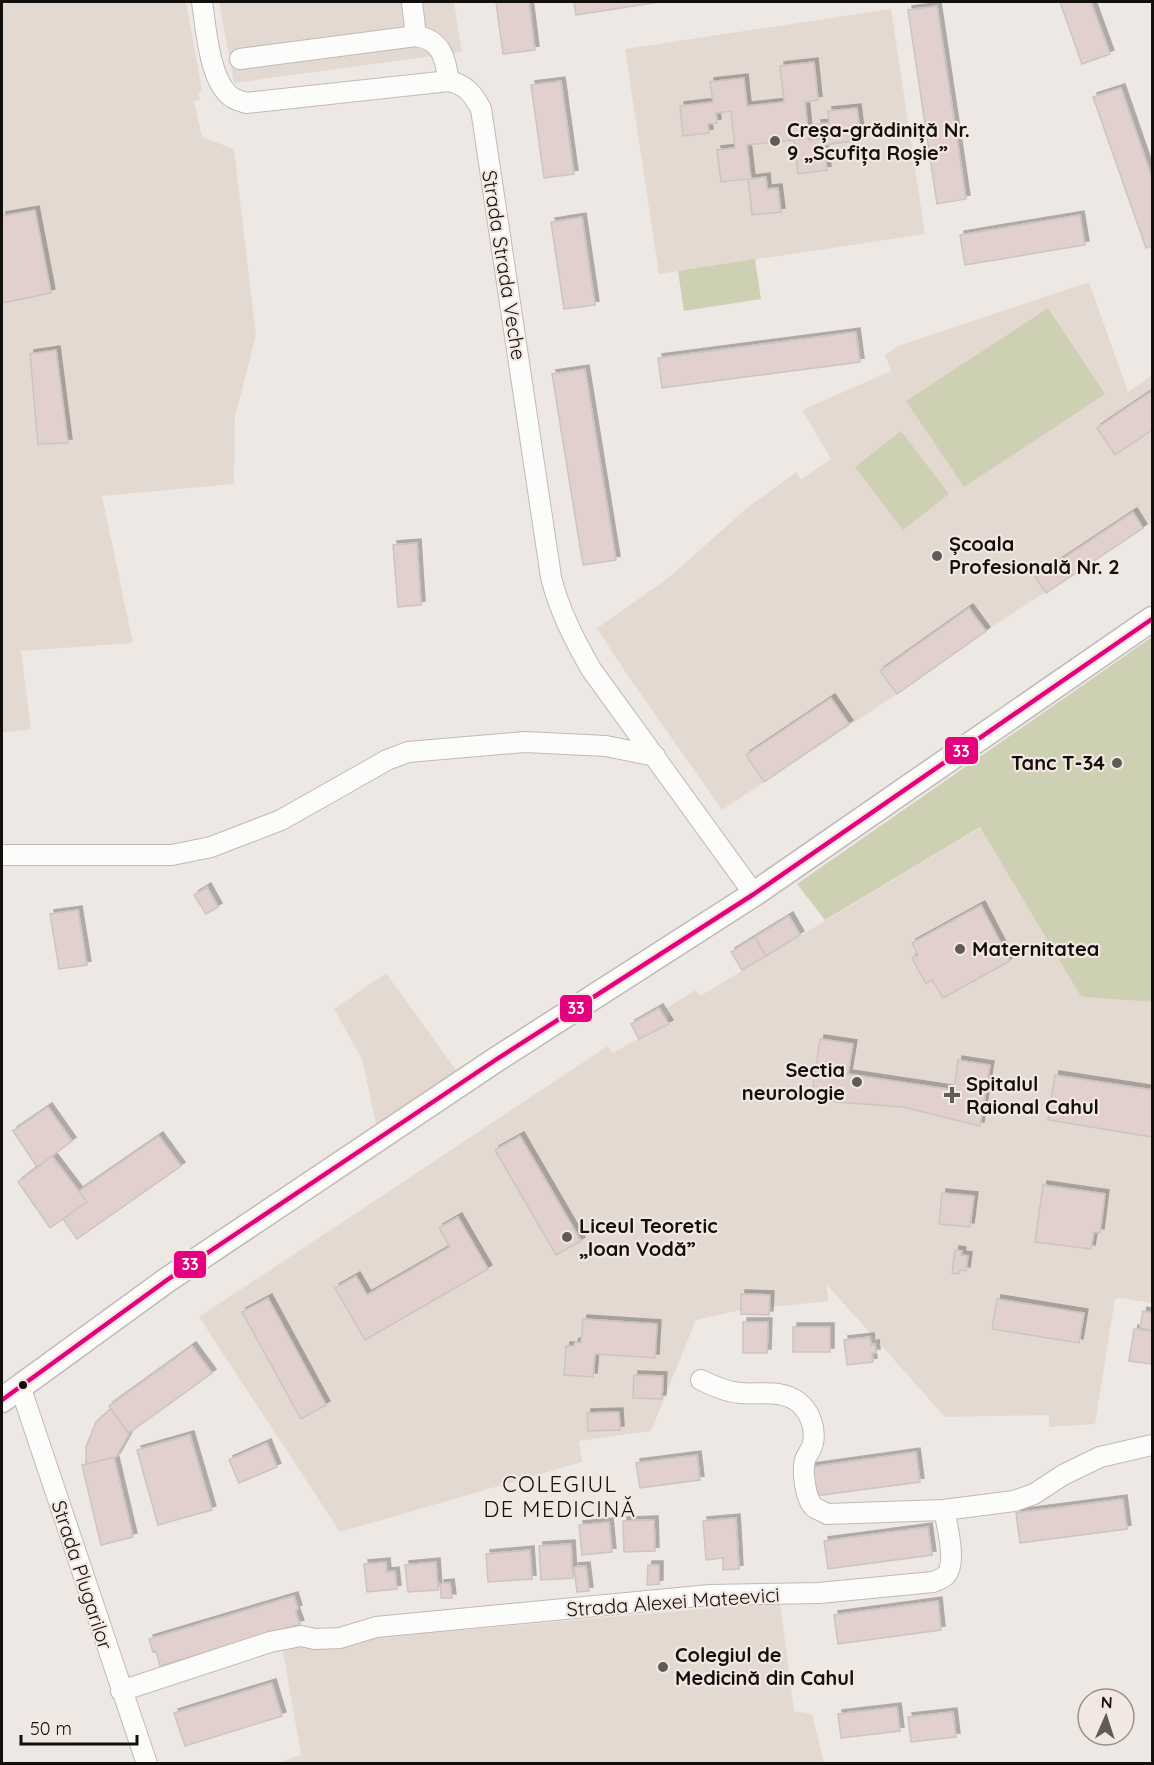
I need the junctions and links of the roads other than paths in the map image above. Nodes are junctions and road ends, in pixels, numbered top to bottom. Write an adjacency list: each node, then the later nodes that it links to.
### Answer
1 (202, 2): 5 (street)
2 (412, 2): 3 (street)
3 (416, 36): 4 (street); 5 (street)
4 (240, 59)
5 (449, 81): 7 (street, Strada Strada Veche)
6 (1152, 619): 9 (main road)
7 (655, 756): 8 (street); 9 (street, Strada Strada Veche)
8 (2, 855)
9 (754, 894): 11 (main road)
10 (701, 1380): 13 (street)
11 (11, 1393): 14 (street, Strada Plugarilor)
12 (1152, 1444): 13 (street)
13 (944, 1510): 14 (street, Strada Alexei Mateevici)
14 (121, 1691): 15 (street, Strada Plugarilor)
15 (147, 1764)

